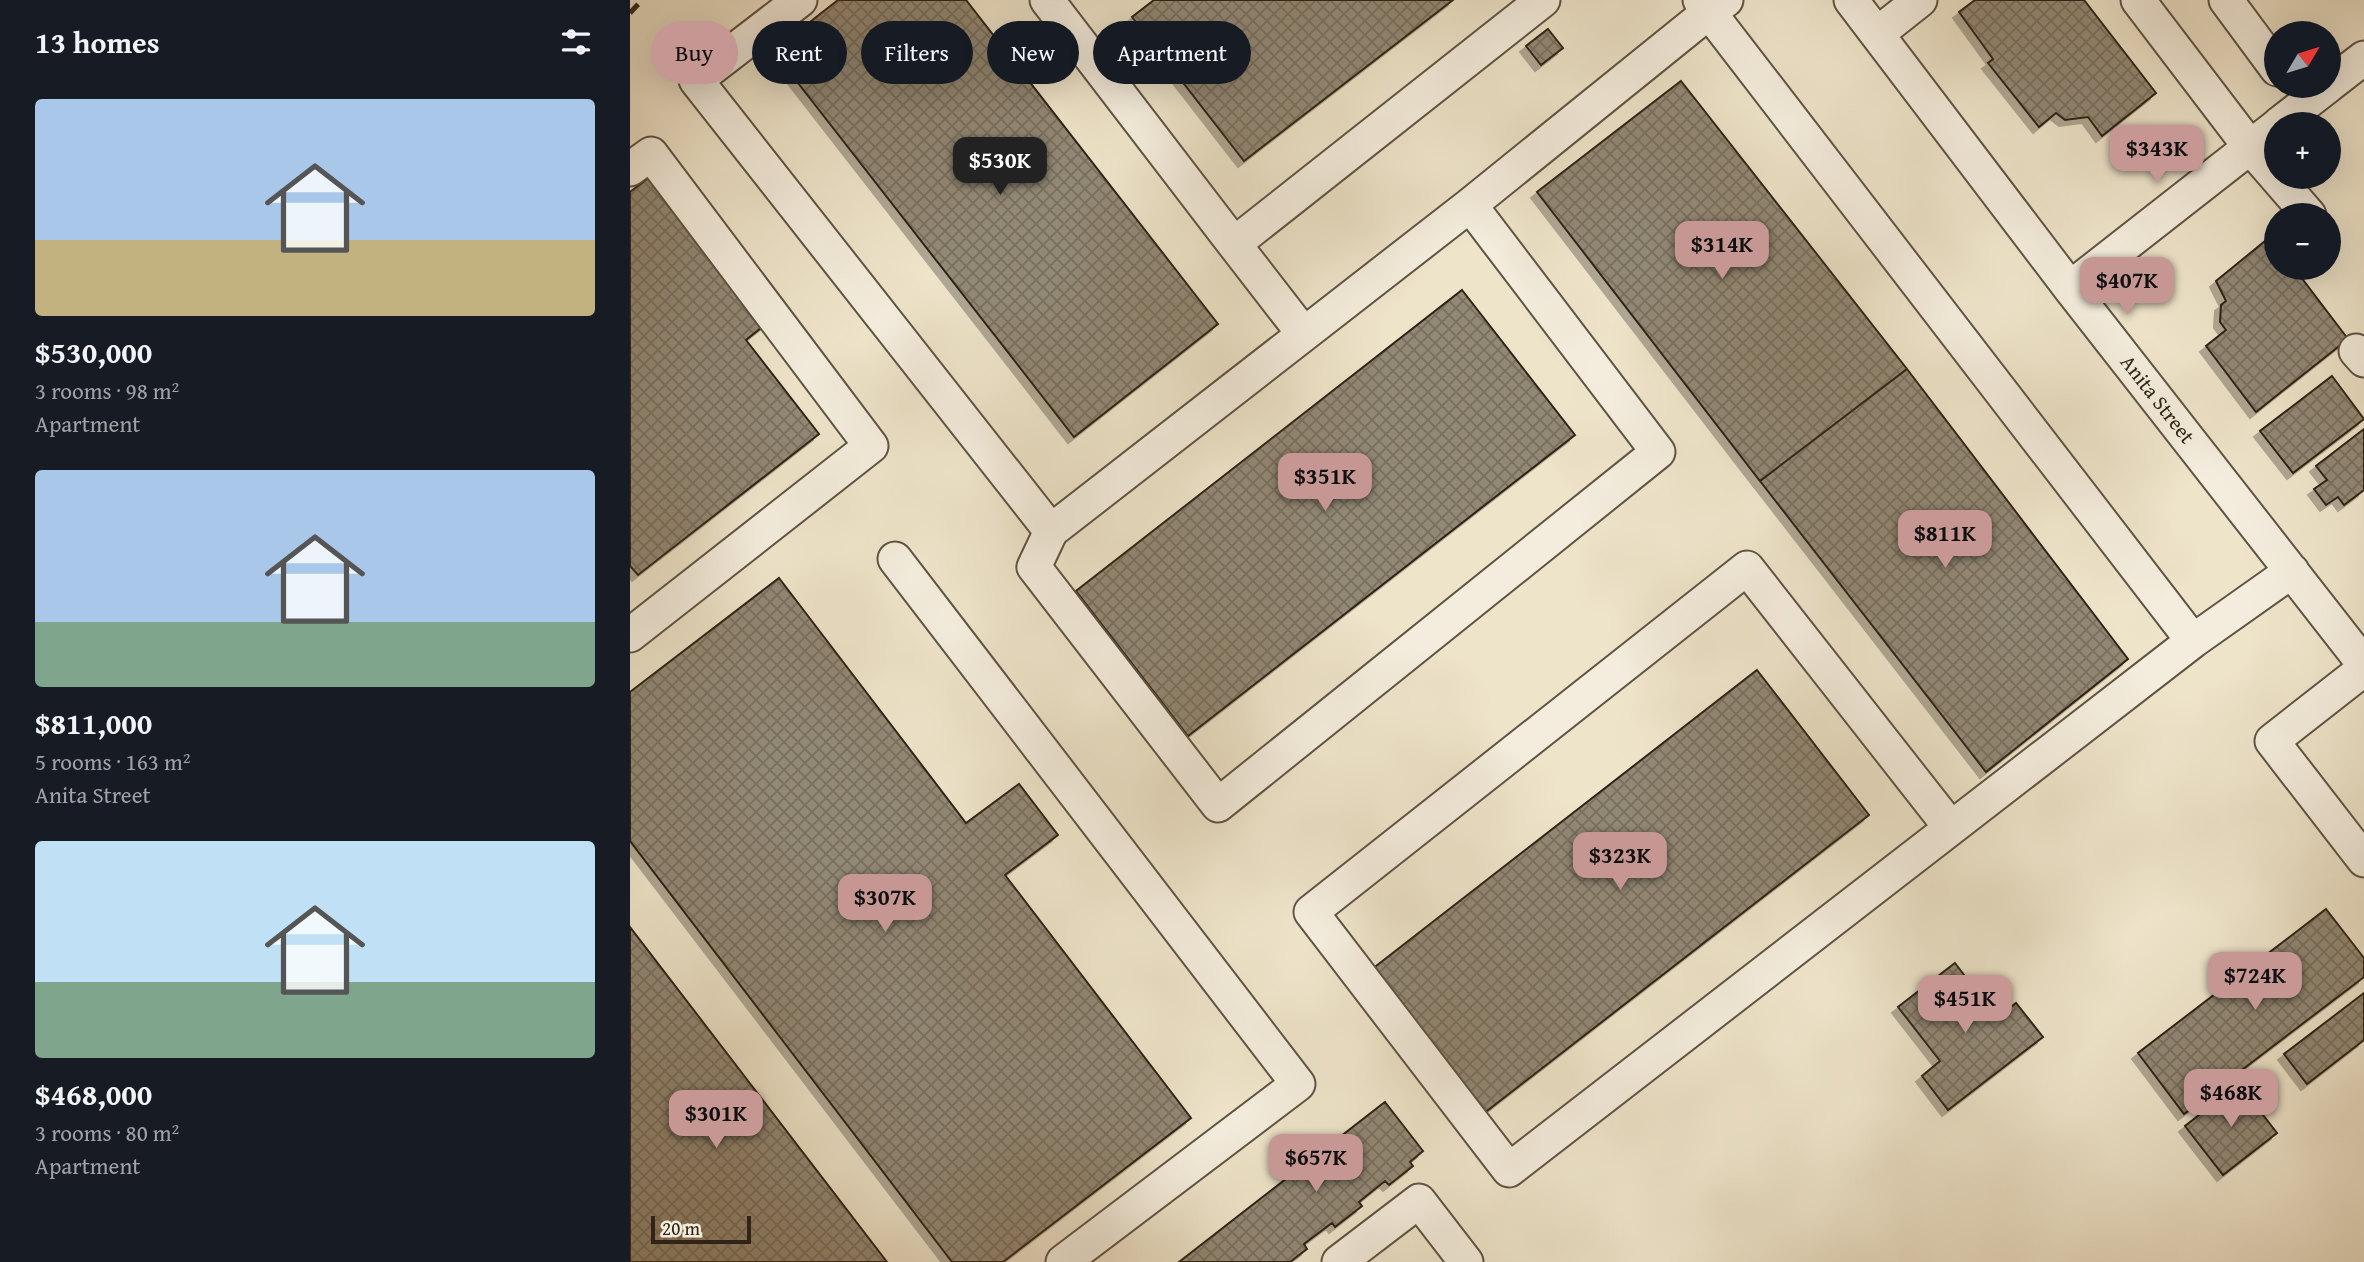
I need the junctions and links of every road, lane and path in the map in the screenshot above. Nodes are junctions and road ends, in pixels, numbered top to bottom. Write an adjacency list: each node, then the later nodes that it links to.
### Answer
1 (800, 0): 19 (street)
2 (1047, 0): 16 (street)
3 (1543, 0): 16 (street)
4 (1851, 0): 9 (street, Anita Street)
5 (1920, 0): 9 (street)
6 (2138, 0): 12 (street)
7 (2226, 0): 10 (street)
8 (1712, 4): 15 (street); 23 (street)
9 (1877, 34): 17 (street, Anita Street)
10 (2264, 51)
11 (2313, 98): 12 (street)
12 (2250, 147): 14 (street); 17 (street)
13 (630, 169): 22 (street)
14 (2299, 203)
15 (1470, 205): 18 (street); 19 (street)
16 (1234, 244): 18 (street)
17 (2070, 288): 21 (street, Anita Street)
18 (1303, 333): 19 (street)
19 (1051, 531)
20 (895, 559): 27 (street)
21 (2292, 571): 23 (street); 24 (street, Anita Street)
22 (630, 635)
23 (2193, 641): 25 (street)
24 (2364, 666): 26 (street)
25 (1951, 828): 25 (street)
26 (2364, 860)
27 (1063, 1262)
28 (1339, 1262): 29 (street)
29 (1466, 1262)

